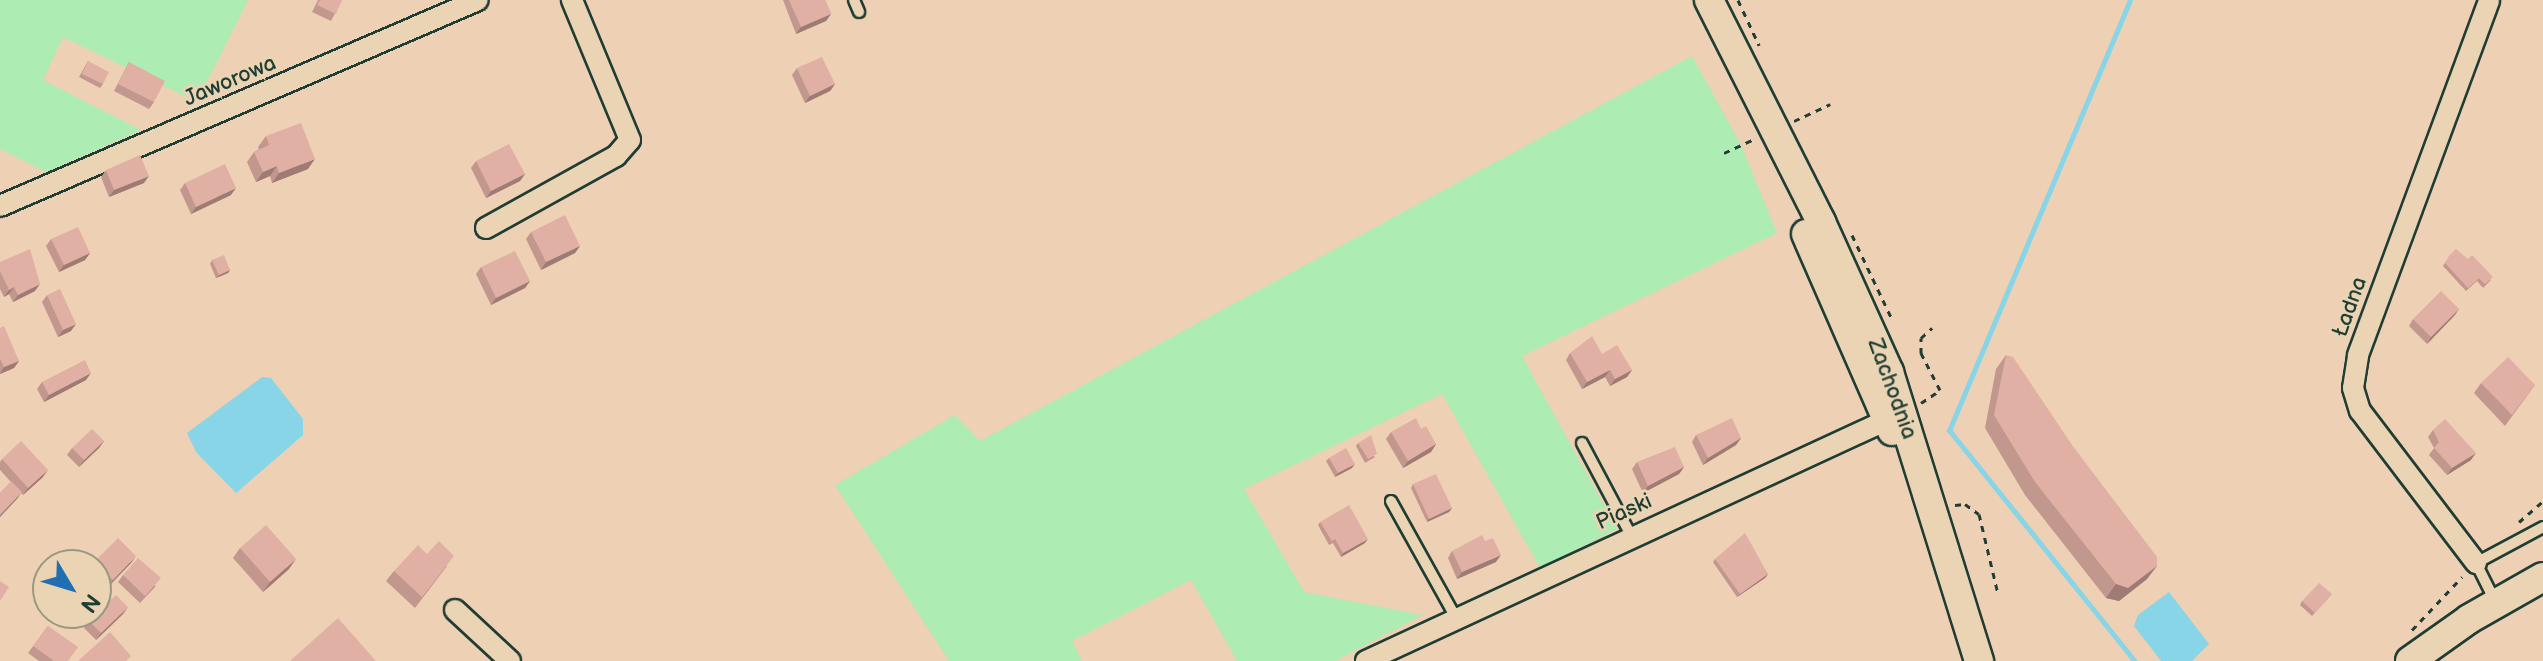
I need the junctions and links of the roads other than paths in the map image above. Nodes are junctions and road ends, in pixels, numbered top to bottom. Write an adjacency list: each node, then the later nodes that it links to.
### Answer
1 (478, 0): 7 (street, Jaworowa)
2 (572, 0): 8 (street)
3 (854, 0): 6 (lane)
4 (1709, 0): 9 (main road, Zachodnia)
5 (2489, 0): 14 (street, Ładna)
6 (859, 12)
7 (0, 206)
8 (486, 228)
9 (1895, 416): 13 (street, Piaski); 22 (main road, Zachodnia); 23 (main road, Zachodnia)
10 (1582, 443): 13 (lane)
11 (1391, 501): 18 (lane)
12 (2543, 527): 14 (lane)
13 (1631, 535): 18 (street, Piaski)
14 (2476, 563): 16 (lane, Ładna)
15 (2543, 577): 16 (main road)
16 (2496, 603): 19 (main road)
17 (455, 610): 20 (street)
18 (1456, 618): 21 (street, Piaski)
19 (2409, 648)
20 (510, 661)
21 (1366, 661)
22 (1960, 661)
23 (1979, 661)

